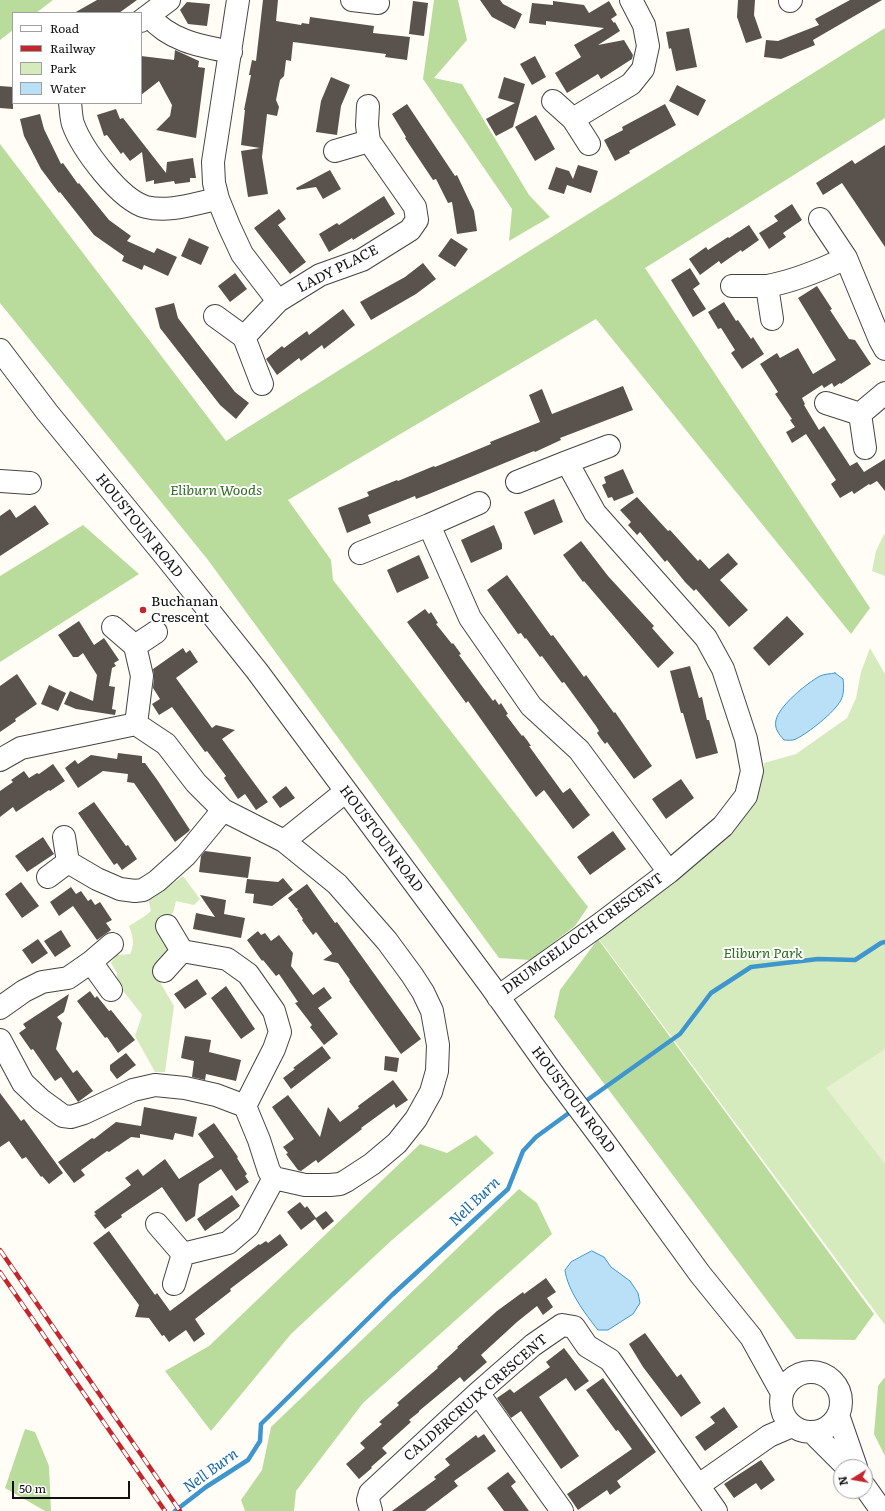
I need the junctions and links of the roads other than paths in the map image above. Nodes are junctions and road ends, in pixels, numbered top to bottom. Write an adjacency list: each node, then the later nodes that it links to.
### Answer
1 (169, 0): 6 (street)
2 (238, 0): 7 (street)
3 (352, 0): 5 (street)
4 (631, 0): 11 (street)
5 (378, 3)
6 (145, 18): 7 (street)
7 (231, 52): 15 (street)
8 (552, 101): 11 (street)
9 (70, 104): 15 (street)
10 (368, 106): 12 (street, LADY PLACE)
11 (573, 119): 13 (street)
12 (369, 141): 14 (street); 20 (street, LADY PLACE)
13 (589, 144)
14 (334, 151)
15 (218, 199): 20 (street)
16 (820, 219): 17 (street)
17 (846, 258): 19 (street); 24 (street)
18 (732, 286): 19 (street)
19 (767, 286): 22 (street)
20 (278, 301): 23 (street, LADY PLACE)
21 (215, 316): 23 (street)
22 (772, 318)
23 (244, 337): 26 (street)
24 (885, 349)
25 (0, 350): 44 (street, HOUSTOUN ROAD)
26 (262, 384)
27 (885, 393): 29 (street)
28 (826, 403): 29 (street)
29 (860, 414): 31 (street)
30 (609, 446): 32 (street)
31 (865, 448)
32 (567, 462): 34 (street); 49 (street, DRUMGELLOCH CRESCENT)
33 (0, 481): 35 (street)
34 (517, 482)
35 (30, 484)
36 (479, 503): 37 (street)
37 (430, 525): 38 (street); 49 (street, DRUMGELLOCH CRESCENT)
38 (360, 553)
39 (113, 627): 41 (street)
40 (156, 632): 41 (street)
41 (136, 646): 42 (street)
42 (136, 724): 43 (street); 45 (street)
43 (0, 760)
44 (345, 792): 47 (street); 57 (street, HOUSTOUN ROAD)
45 (223, 810): 47 (street); 48 (street)
46 (64, 837): 48 (street)
47 (284, 841): 61 (street)
48 (68, 862): 50 (street)
49 (669, 872): 57 (street, DRUMGELLOCH CRESCENT)
50 (48, 877)
51 (167, 926): 53 (street)
52 (112, 944): 54 (street)
53 (182, 951): 55 (street); 60 (street)
54 (91, 962): 56 (street); 58 (street)
55 (164, 972)
56 (111, 990)
57 (498, 997): 65 (street, HOUSTOUN ROAD)
58 (0, 1008)
59 (0, 1040): 60 (street)
60 (245, 1106): 61 (street)
61 (274, 1178): 63 (street)
62 (157, 1224): 63 (street)
63 (183, 1254): 64 (street)
64 (174, 1284)
65 (750, 1337): 66 (street, HOUSTOUN ROAD); 68 (street, HOUSTOUN ROAD)
66 (797, 1376): 68 (street); 69 (street)
67 (478, 1393): 73 (street, CALDERCRUIX CRESCENT); 75 (street, CALDERCRUIX CRESCENT); 76 (street)
68 (785, 1409): 70 (street); 73 (street)
69 (838, 1415): 70 (street); 72 (street)
70 (813, 1432): 71 (street)
71 (839, 1459)
72 (853, 1459)
73 (699, 1486): 77 (street, CALDERCRUIX CRESCENT)
74 (873, 1498): 78 (street)
75 (371, 1511)
76 (562, 1511)
77 (716, 1511)
78 (882, 1511)

